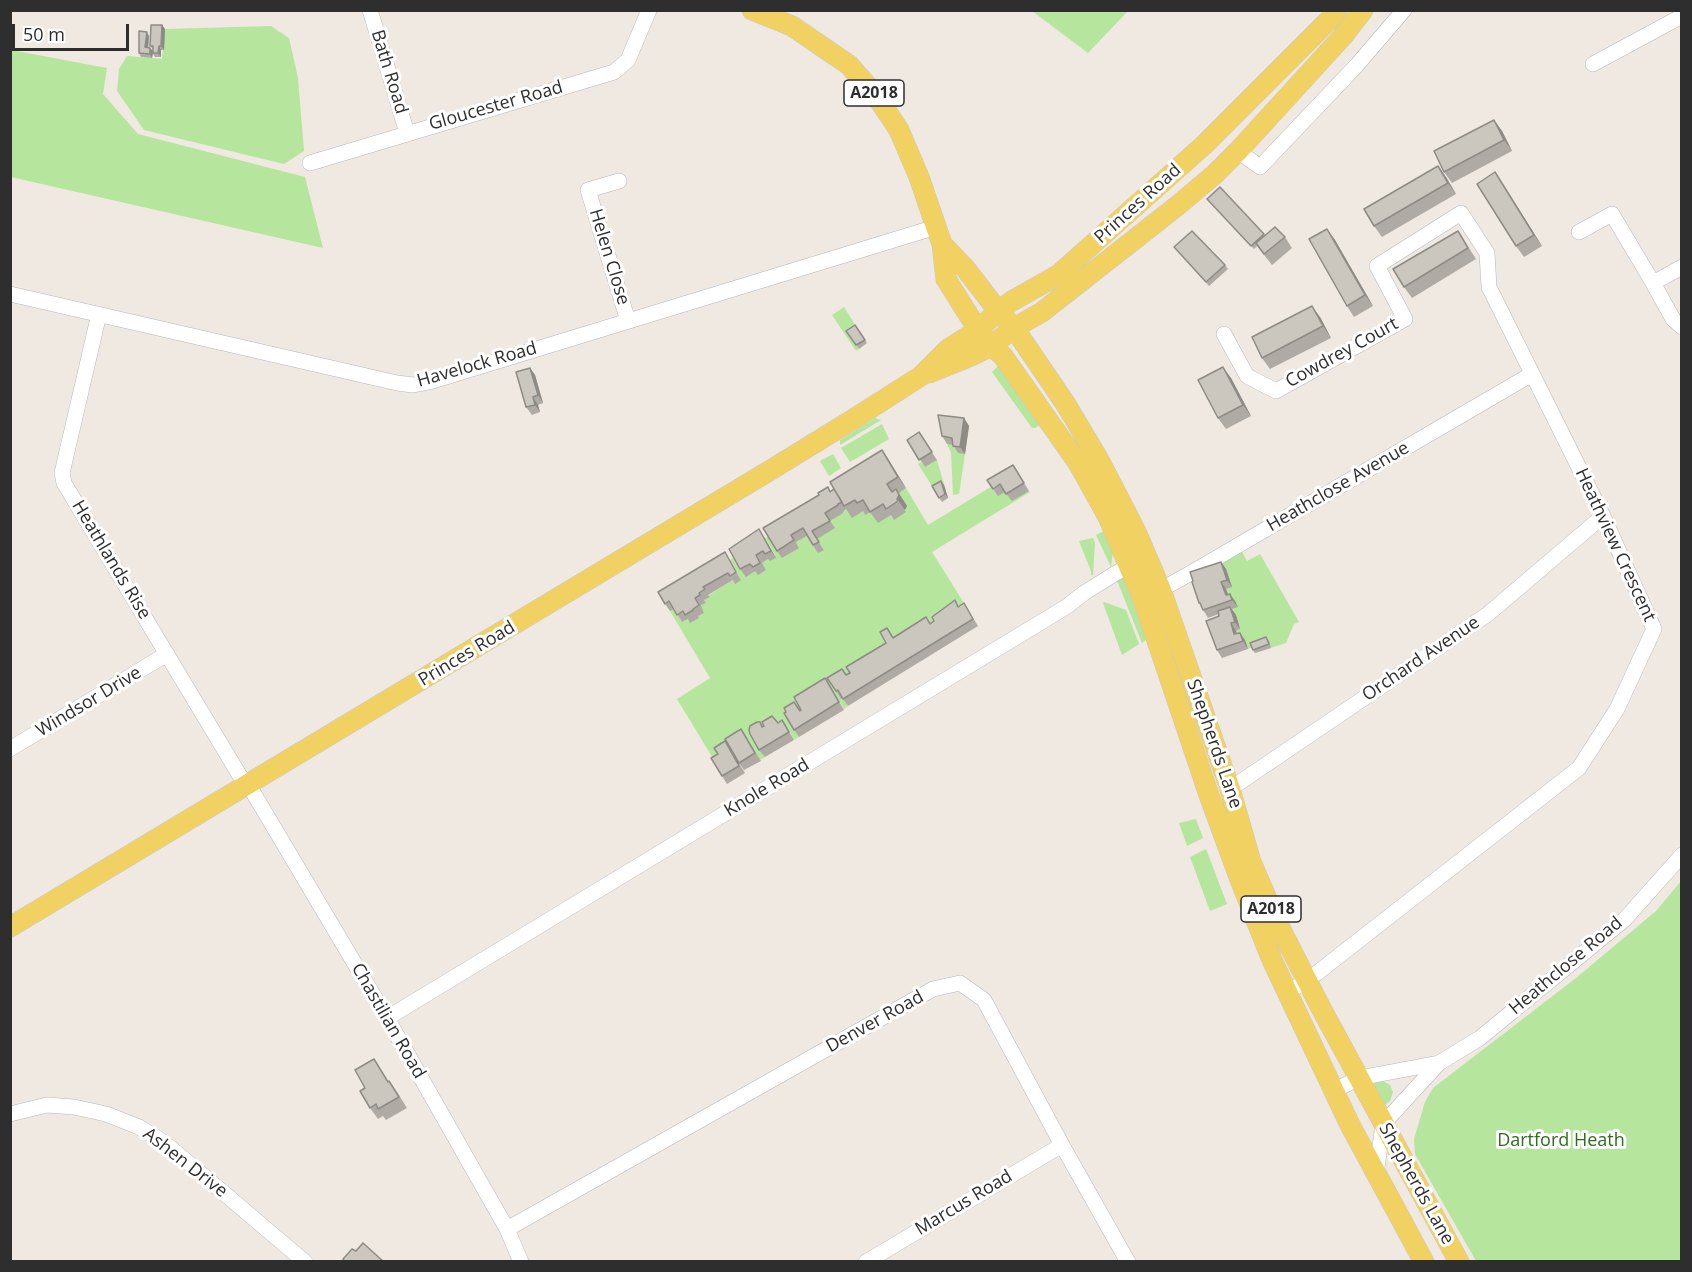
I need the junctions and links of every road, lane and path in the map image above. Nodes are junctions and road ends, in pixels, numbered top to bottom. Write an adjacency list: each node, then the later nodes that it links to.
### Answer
1 (370, 10): 9 (street, Bath Road)
2 (649, 10): 9 (street, Gloucester Road)
3 (752, 10): 15 (main road, Shepherds Lane / A2018)
4 (1337, 10): 19 (main road, Princes Road)
5 (1363, 10): 10 (main road, Princes Road)
6 (1404, 10): 10 (street)
7 (1682, 16): 8 (street)
8 (1593, 64)
9 (407, 133): 11 (street, Gloucester Road)
10 (1238, 151): 23 (main road, Princes Road)
11 (310, 163)
12 (619, 181): 21 (street, Helen Close)
13 (1461, 213): 25 (street, Cowdrey Court); 27 (street, Heathview Crescent)
14 (1579, 232): 17 (street)
15 (939, 235): 19 (main road, Shepherds Lane / A2018); 21 (street, Havelock Road); 24 (main road, Shepherds Lane / A2018)
16 (1682, 267): 17 (street)
17 (1653, 283): 22 (street)
18 (10, 294): 20 (street, Havelock Road)
19 (998, 311): 23 (main road, Shepherds Lane / A2018); 24 (main road, Princes Road)
20 (99, 314): 21 (street, Havelock Road); 33 (street, Heathlands Rise)
21 (628, 321)
22 (1682, 327)
23 (1014, 328): 26 (main road, Princes Road); 30 (main road, Shepherds Lane / A2018)
24 (978, 330): 26 (main road, Shepherds Lane / A2018); 28 (main road, Princes Road)
25 (1224, 334)
26 (991, 346): 28 (main road, Princes Road); 30 (main road, Shepherds Lane / A2018)
27 (1532, 374): 29 (street, Heathview Crescent); 31 (street, Heathclose Avenue)
28 (921, 376): 35 (main road, Princes Road)
29 (1603, 516): 36 (street, Orchard Avenue); 39 (street, Heathview Crescent)
30 (1137, 561): 31 (main road, Shepherds Lane / A2018); 32 (main road, Shepherds Lane / A2018); 41 (street, Knole Road)
31 (1161, 590): 32 (street, Heathclose Avenue); 36 (main road, Shepherds Lane / A2018)
32 (1143, 599): 40 (main road, Shepherds Lane / A2018)
33 (167, 654): 34 (street, Windsor Drive); 35 (street, Heathlands Rise)
34 (10, 749)
35 (247, 785): 38 (main road, Princes Road); 41 (street, Chastilian Road)
36 (1230, 789): 39 (main road, Shepherds Lane / A2018)
37 (1682, 855): 42 (street, Heathclose Road)
38 (10, 927)
39 (1306, 980): 40 (street, Heathview Crescent); 43 (main road, Shepherds Lane / A2018)
40 (1287, 993): 44 (main road, Shepherds Lane / A2018)
41 (387, 1018): 50 (street, Chastilian Road)
42 (1439, 1064): 43 (street, Heathclose Road); 46 (street, Heathclose Road)
43 (1359, 1078): 44 (street, Heathclose Road); 46 (main road, Shepherds Lane / A2018)
44 (1333, 1091): 48 (main road, Shepherds Lane / A2018)
45 (10, 1114): 51 (street, Ashen Drive)
46 (1383, 1124): 48 (street); 49 (main road, Shepherds Lane / A2018)
47 (1062, 1145): 50 (street, Denver Road); 53 (street, Marcus Road); 54 (street, Denver Road)
48 (1376, 1174): 55 (main road, Shepherds Lane / A2018)
49 (1438, 1225): 56 (street); 57 (main road, Shepherds Lane / A2018)
50 (507, 1229): 52 (street, Chastilian Road)
51 (305, 1262)
52 (520, 1262)
53 (866, 1262)
54 (1128, 1262)
55 (1424, 1262)
56 (1453, 1262)
57 (1459, 1262)

